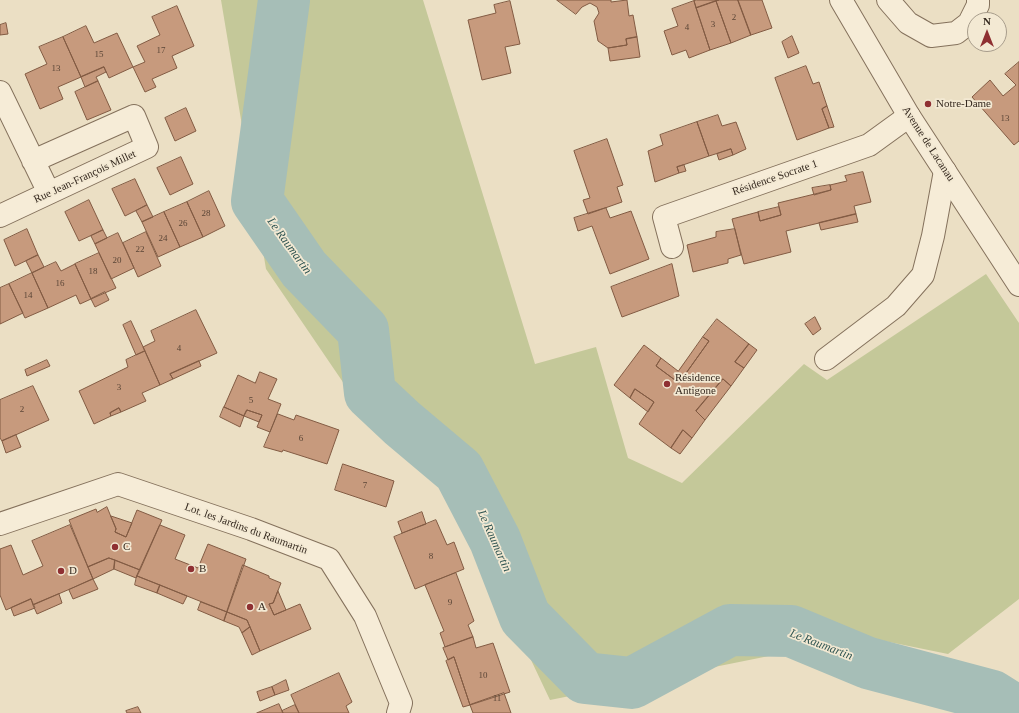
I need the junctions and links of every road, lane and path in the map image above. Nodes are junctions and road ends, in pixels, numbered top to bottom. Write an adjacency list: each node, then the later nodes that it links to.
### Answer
1 (841, 0): 5 (street, Avenue de Lacanau)
2 (888, 0): 3 (street)
3 (978, 0)
4 (0, 92): 6 (street)
5 (909, 116): 7 (street, Avenue de Lacanau); 10 (street, Résidence Socrate 1)
6 (34, 161): 8 (street); 8 (street, Rue Jean-François Millet)
7 (945, 171): 11 (street, Avenue de Lacanau); 12 (street)
8 (49, 193): 9 (street, Rue Jean-François Millet)
9 (0, 216)
10 (672, 247)
11 (1019, 285)
12 (826, 359)
13 (0, 524): 14 (street, Lot. les Jardins du Raumartin)
14 (398, 713)

